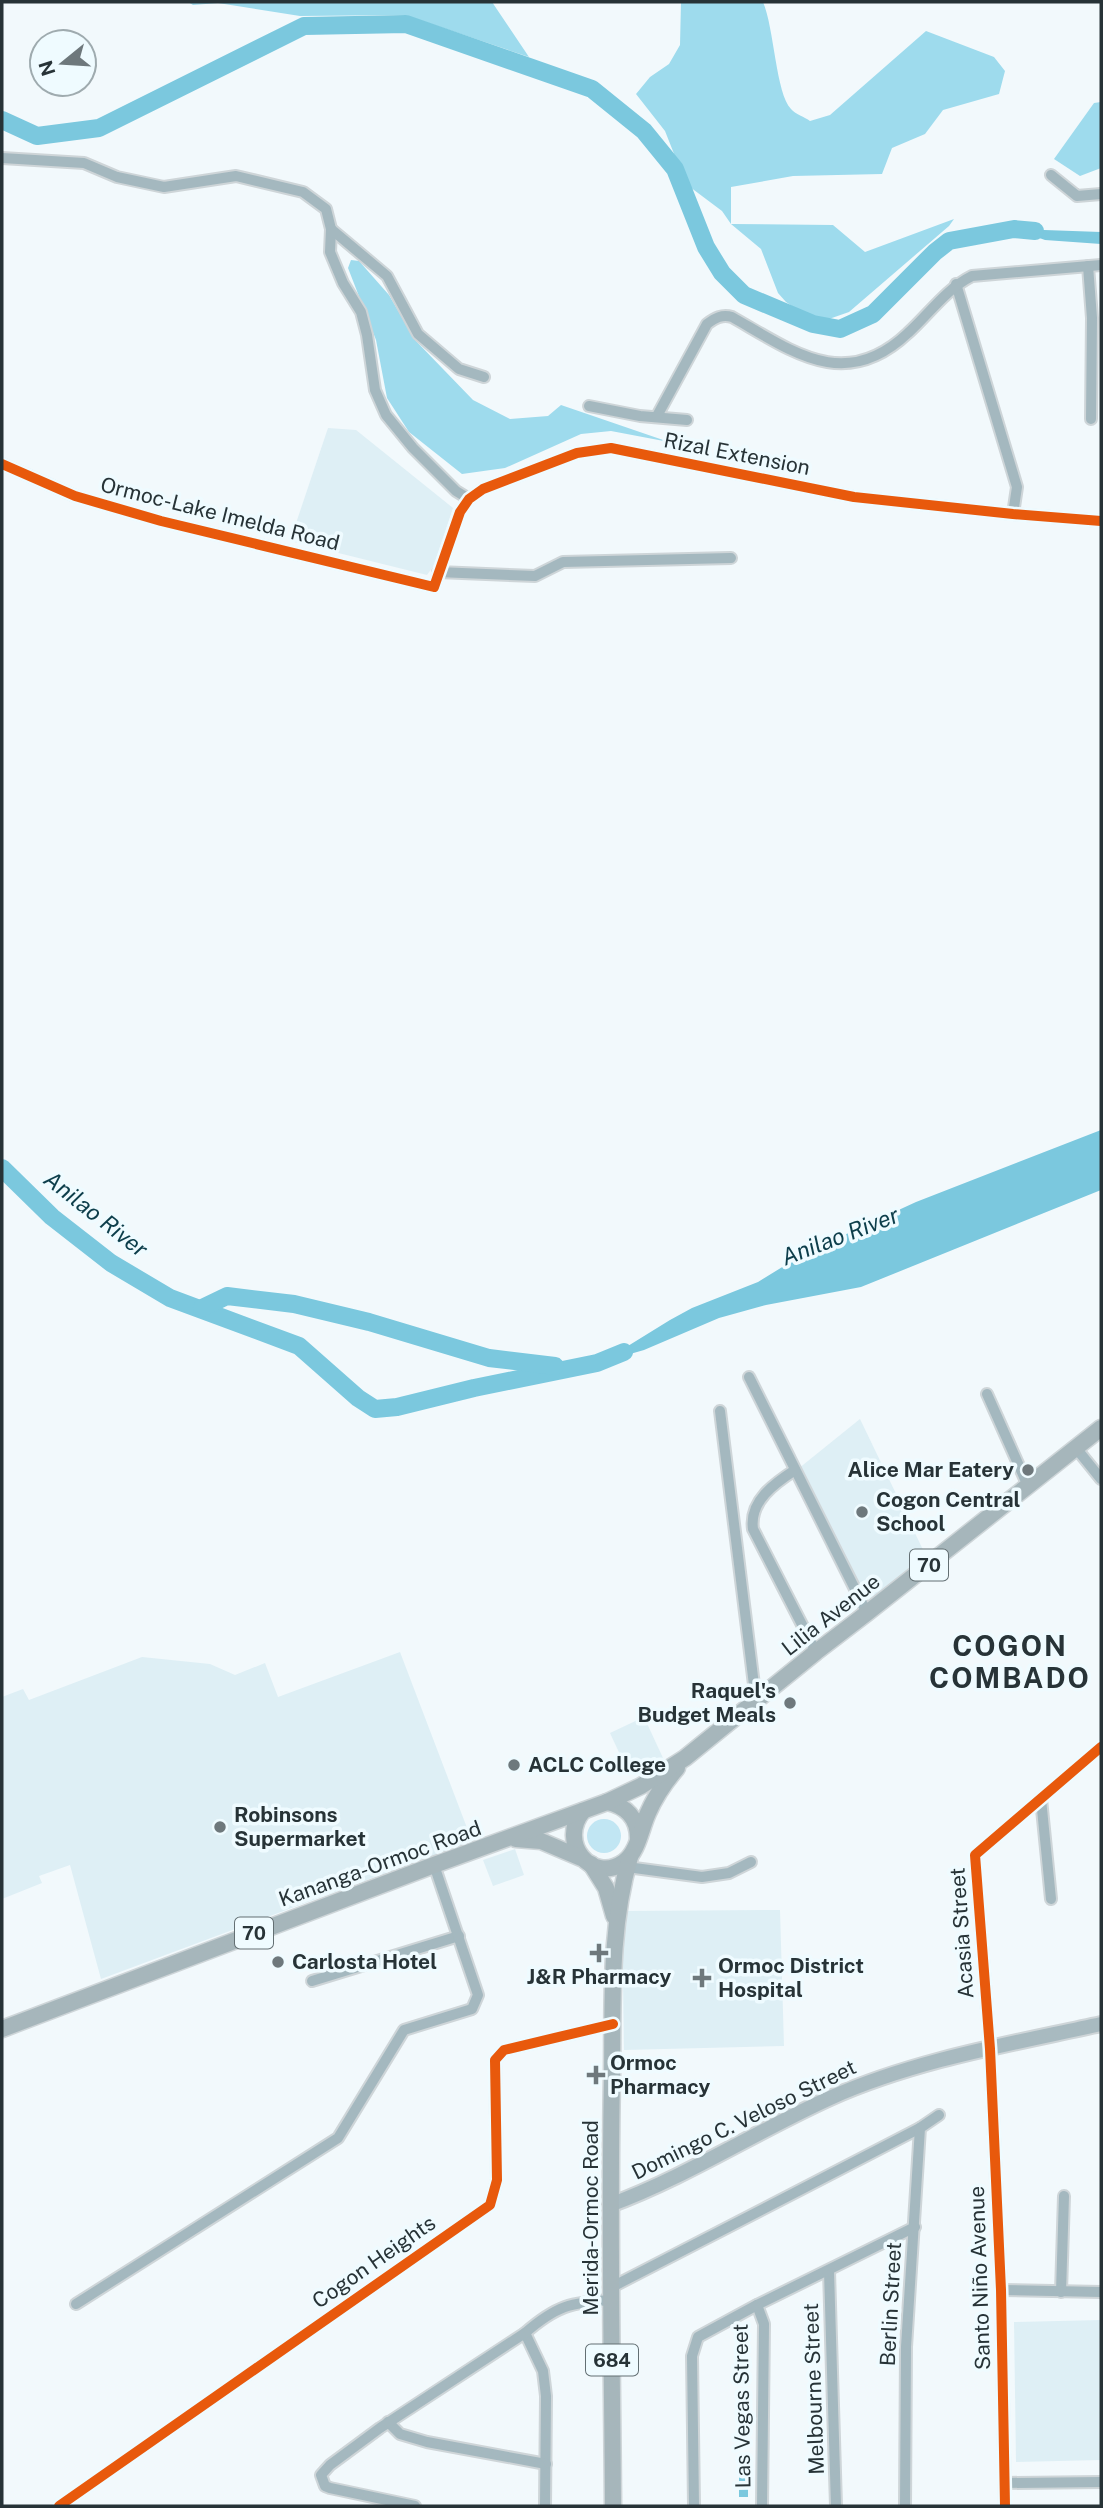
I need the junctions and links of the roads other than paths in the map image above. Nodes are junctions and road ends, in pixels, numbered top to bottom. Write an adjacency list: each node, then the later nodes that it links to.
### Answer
1 (2, 158): 4 (street)
2 (1051, 175): 3 (street)
3 (1101, 194)
4 (331, 229): 8 (street); 14 (street)
5 (1101, 265): 6 (street)
6 (1088, 266): 7 (street); 11 (street)
7 (957, 284): 10 (street); 15 (street)
8 (484, 377)
9 (589, 406): 10 (street)
10 (657, 416): 12 (street)
11 (1091, 419)
12 (687, 420)
13 (2, 464): 18 (street, Ormoc-Lake Imelda Road)
14 (469, 499): 15 (street, Rizal Extension); 18 (street)
15 (1013, 514): 16 (street, Rizal Extension)
16 (1101, 521)
17 (731, 558): 18 (street)
18 (438, 572)
19 (750, 1377): 24 (street)
20 (987, 1394): 26 (street)
21 (720, 1411): 29 (street)
22 (1101, 1428): 23 (highway, Lilia Avenue / 70)
23 (1076, 1448): 25 (street); 26 (highway, Lilia Avenue / 70)
24 (796, 1469): 27 (street); 28 (street)
25 (1101, 1479)
26 (1028, 1486): 27 (highway, Lilia Avenue / 70)
27 (867, 1614): 28 (highway, Lilia Avenue / 70)
28 (816, 1651): 29 (highway, Lilia Avenue / 70)
29 (755, 1701): 31 (highway, Lilia Avenue / 70)
30 (1101, 1747): 32 (street, Acasia Street)
31 (685, 1758): 33 (highway, 70); 36 (highway, 70)
32 (1041, 1799): 41 (street); 48 (street, Acasia Street)
33 (607, 1802): 34 (highway, 70); 36 (highway)
34 (583, 1811): 35 (highway, Kananga-Ormoc Road / 70); 37 (highway)
35 (510, 1839): 37 (highway, 70); 40 (highway, Kananga-Ormoc Road / 70)
36 (638, 1840): 38 (highway, 70)
37 (587, 1862): 38 (highway, 70); 42 (highway, Merida-Ormoc Road / 684)
38 (629, 1862): 39 (street); 42 (highway, Merida-Ormoc Road / 684)
39 (751, 1862)
40 (434, 1864): 43 (street); 47 (highway, Kananga-Ormoc Road / 70)
41 (1051, 1899)
42 (615, 1929): 45 (highway, Merida-Ormoc Road / 684)
43 (458, 1936): 44 (street); 59 (street)
44 (312, 1981)
45 (613, 2024): 52 (highway, Merida-Ormoc Road / 684); 66 (street, Cogon Heights)
46 (1101, 2024): 48 (main road, Domingo C. Veloso Street)
47 (2, 2029)
48 (990, 2049): 52 (main road, Domingo C. Veloso Street); 55 (street, Santo Niño Avenue)
49 (939, 2115): 50 (street)
50 (920, 2128): 53 (street, Berlin Street); 58 (street)
51 (1065, 2196): 56 (street)
52 (610, 2205): 58 (highway, Merida-Ormoc Road / 684)
53 (915, 2227): 54 (street); 73 (street, Berlin Street)
54 (829, 2271): 60 (street); 72 (street, Melbourne Street)
55 (1001, 2290): 56 (street); 65 (street, Santo Niño Avenue)
56 (1061, 2292): 57 (street)
57 (1101, 2292)
58 (612, 2293): 61 (street); 69 (highway, Merida-Ormoc Road / 684)
59 (76, 2304)
60 (757, 2305): 70 (street); 71 (street, Las Vegas Street)
61 (525, 2333): 62 (street); 63 (street)
62 (388, 2422): 63 (street); 67 (street)
63 (546, 2464): 68 (street)
64 (1101, 2482): 65 (street)
65 (1004, 2483): 74 (street, Santo Niño Avenue)
66 (59, 2506)
67 (415, 2506)
68 (545, 2506)
69 (613, 2506)
70 (694, 2506)
71 (762, 2506)
72 (836, 2506)
73 (905, 2506)
74 (1005, 2506)

